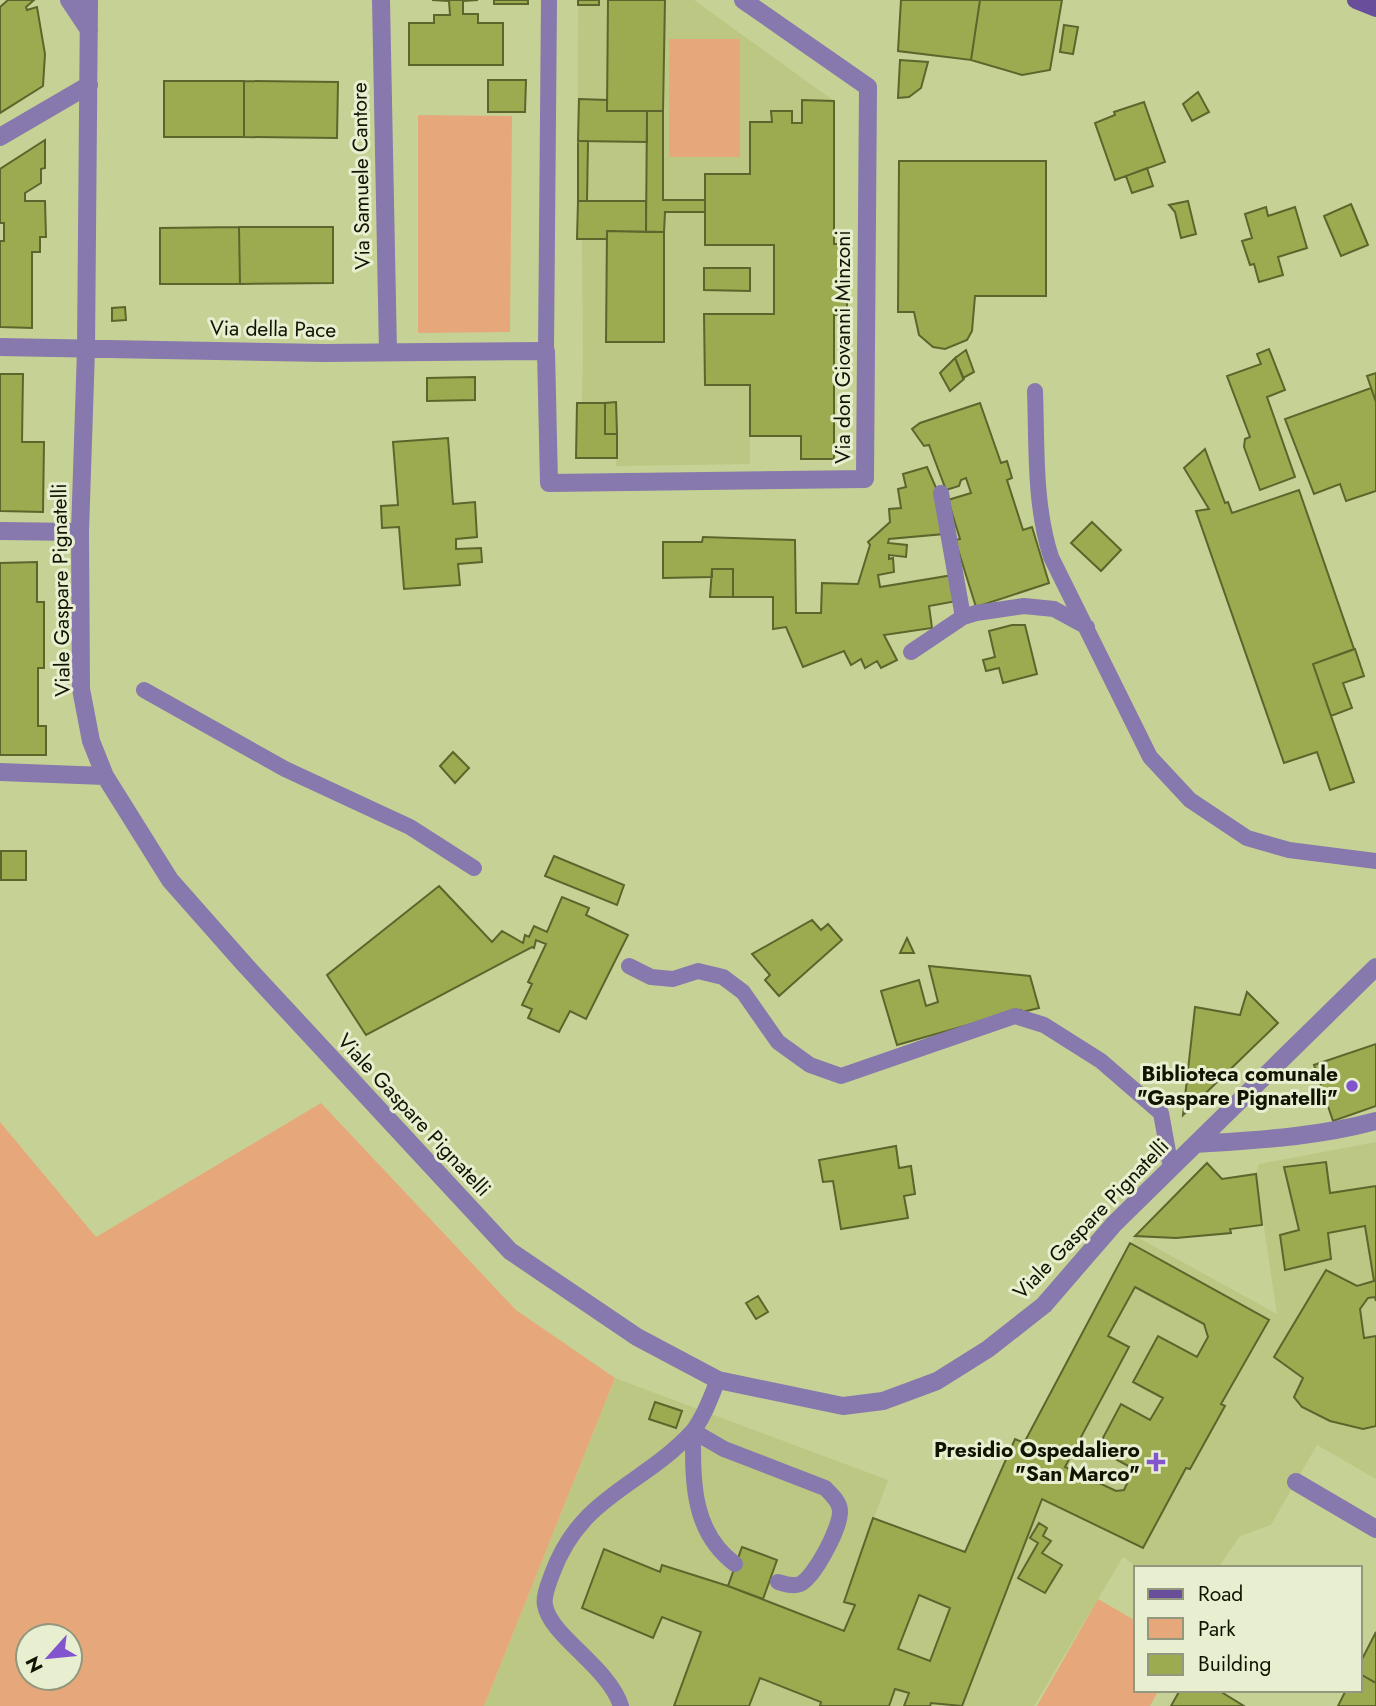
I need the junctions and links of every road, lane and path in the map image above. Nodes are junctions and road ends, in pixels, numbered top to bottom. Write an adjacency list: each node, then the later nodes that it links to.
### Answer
1 (69, 0): 8 (street)
2 (89, 0): 8 (street, Viale Gaspare Pignatelli)
3 (381, 0): 14 (street, Via Samuele Cantore)
4 (549, 0): 13 (lane)
5 (743, 0): 13 (street, Via don Giovanni Minzoni)
6 (1356, 0): 7 (street)
7 (1376, 8)
8 (89, 30): 9 (street, Viale Gaspare Pignatelli)
9 (89, 85): 10 (street); 12 (street, Viale Gaspare Pignatelli)
10 (0, 136)
11 (0, 347): 12 (street, Via della Pace)
12 (86, 350): 14 (street, Via della Pace); 18 (street, Viale Gaspare Pignatelli)
13 (547, 351): 14 (street, Via della Pace)
14 (387, 352)
15 (1035, 391): 20 (lane)
16 (941, 493): 19 (lane)
17 (0, 531): 18 (street)
18 (80, 532): 24 (street, Viale Gaspare Pignatelli)
19 (963, 617): 20 (lane); 21 (lane)
20 (1087, 628): 25 (lane)
21 (911, 652)
22 (144, 690): 26 (lane)
23 (0, 772): 24 (street)
24 (105, 776): 32 (street, Viale Gaspare Pignatelli)
25 (1376, 862)
26 (474, 868)
27 (629, 966): 31 (lane)
28 (1376, 967): 30 (street, Viale Gaspare Pignatelli)
29 (1376, 1121): 30 (street)
30 (1196, 1144): 31 (street, Viale Gaspare Pignatelli)
31 (1171, 1168): 32 (street, Viale Gaspare Pignatelli)
32 (718, 1380): 33 (lane)
33 (693, 1431): 36 (lane); 37 (lane); 38 (lane)
34 (1296, 1482): 35 (street)
35 (1376, 1529)
36 (734, 1564)
37 (778, 1582)
38 (621, 1706)

